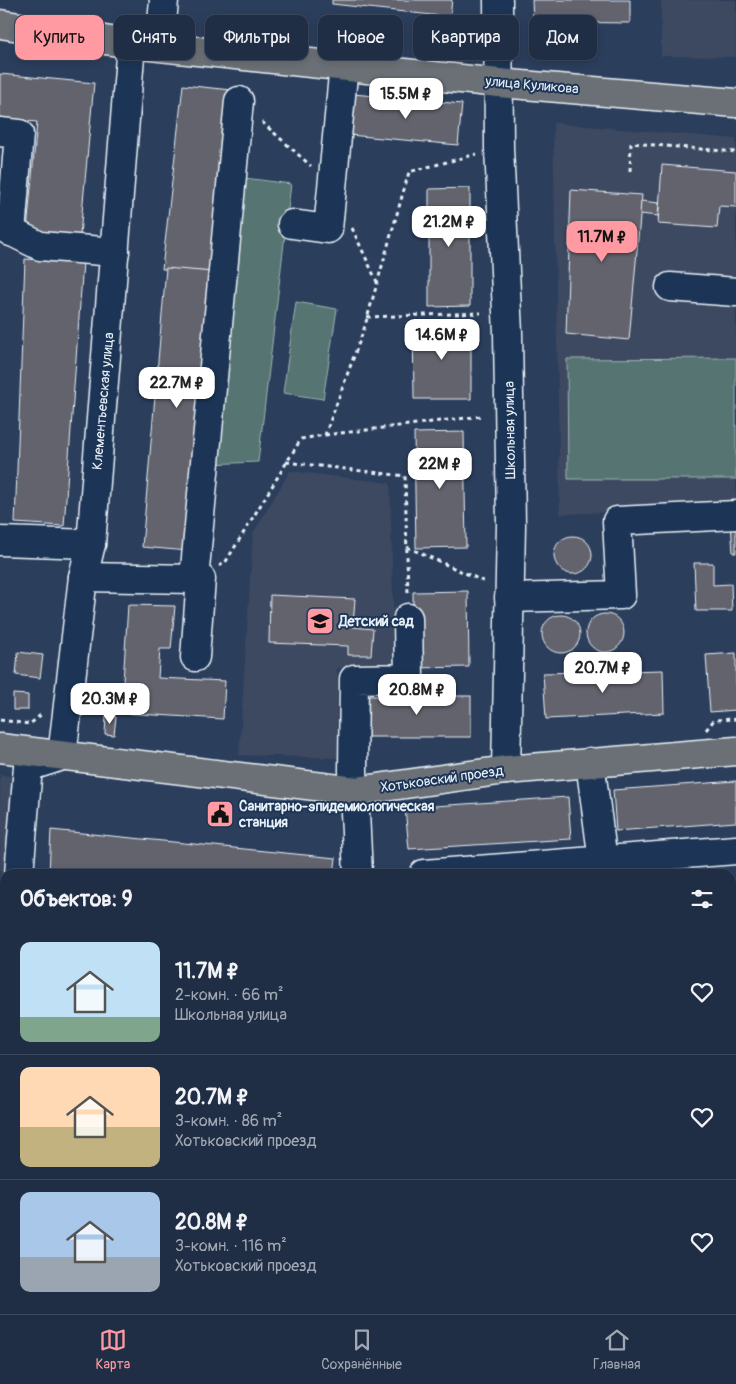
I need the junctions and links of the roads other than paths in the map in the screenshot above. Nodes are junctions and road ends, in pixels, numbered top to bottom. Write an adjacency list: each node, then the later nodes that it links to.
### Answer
1 (164, 0): 3 (street)
2 (498, 0): 9 (street, Школьная улица)
3 (163, 15)
4 (0, 24): 5 (main road, улица Куликова)
5 (114, 41)
6 (195, 50): 8 (main road, улица Куликова)
7 (130, 60): 15 (street, Клементьевская улица)
8 (344, 65): 9 (main road, улица Куликова); 13 (street)
9 (500, 82): 11 (main road, улица Куликова); 23 (street, Школьная улица)
10 (239, 102): 22 (street)
11 (736, 102)
12 (0, 132): 14 (street)
13 (292, 224)
14 (6, 229): 15 (street)
15 (114, 252): 20 (street, Клементьевская улица)
16 (670, 287): 17 (street)
17 (736, 292)
18 (736, 515): 23 (street)
19 (0, 541): 20 (street)
20 (91, 544): 21 (street, Клементьевская улица)
21 (83, 577): 22 (street); 28 (street, Клементьевская улица)
22 (194, 579): 25 (street)
23 (509, 598): 30 (street, Школьная улица)
24 (408, 618): 31 (street)
25 (196, 657)
26 (0, 748): 28 (main road, Хотьковский проезд)
27 (736, 751): 29 (main road, Хотьковский проезд)
28 (62, 756): 31 (main road, Хотьковский проезд); 34 (street)
29 (590, 762): 30 (main road, Хотьковский проезд); 33 (street)
30 (506, 770): 31 (main road, Хотьковский проезд)
31 (356, 790): 35 (street)
32 (736, 850): 33 (street)
33 (602, 867): 36 (street)
34 (18, 869)
35 (358, 869)
36 (551, 869)

